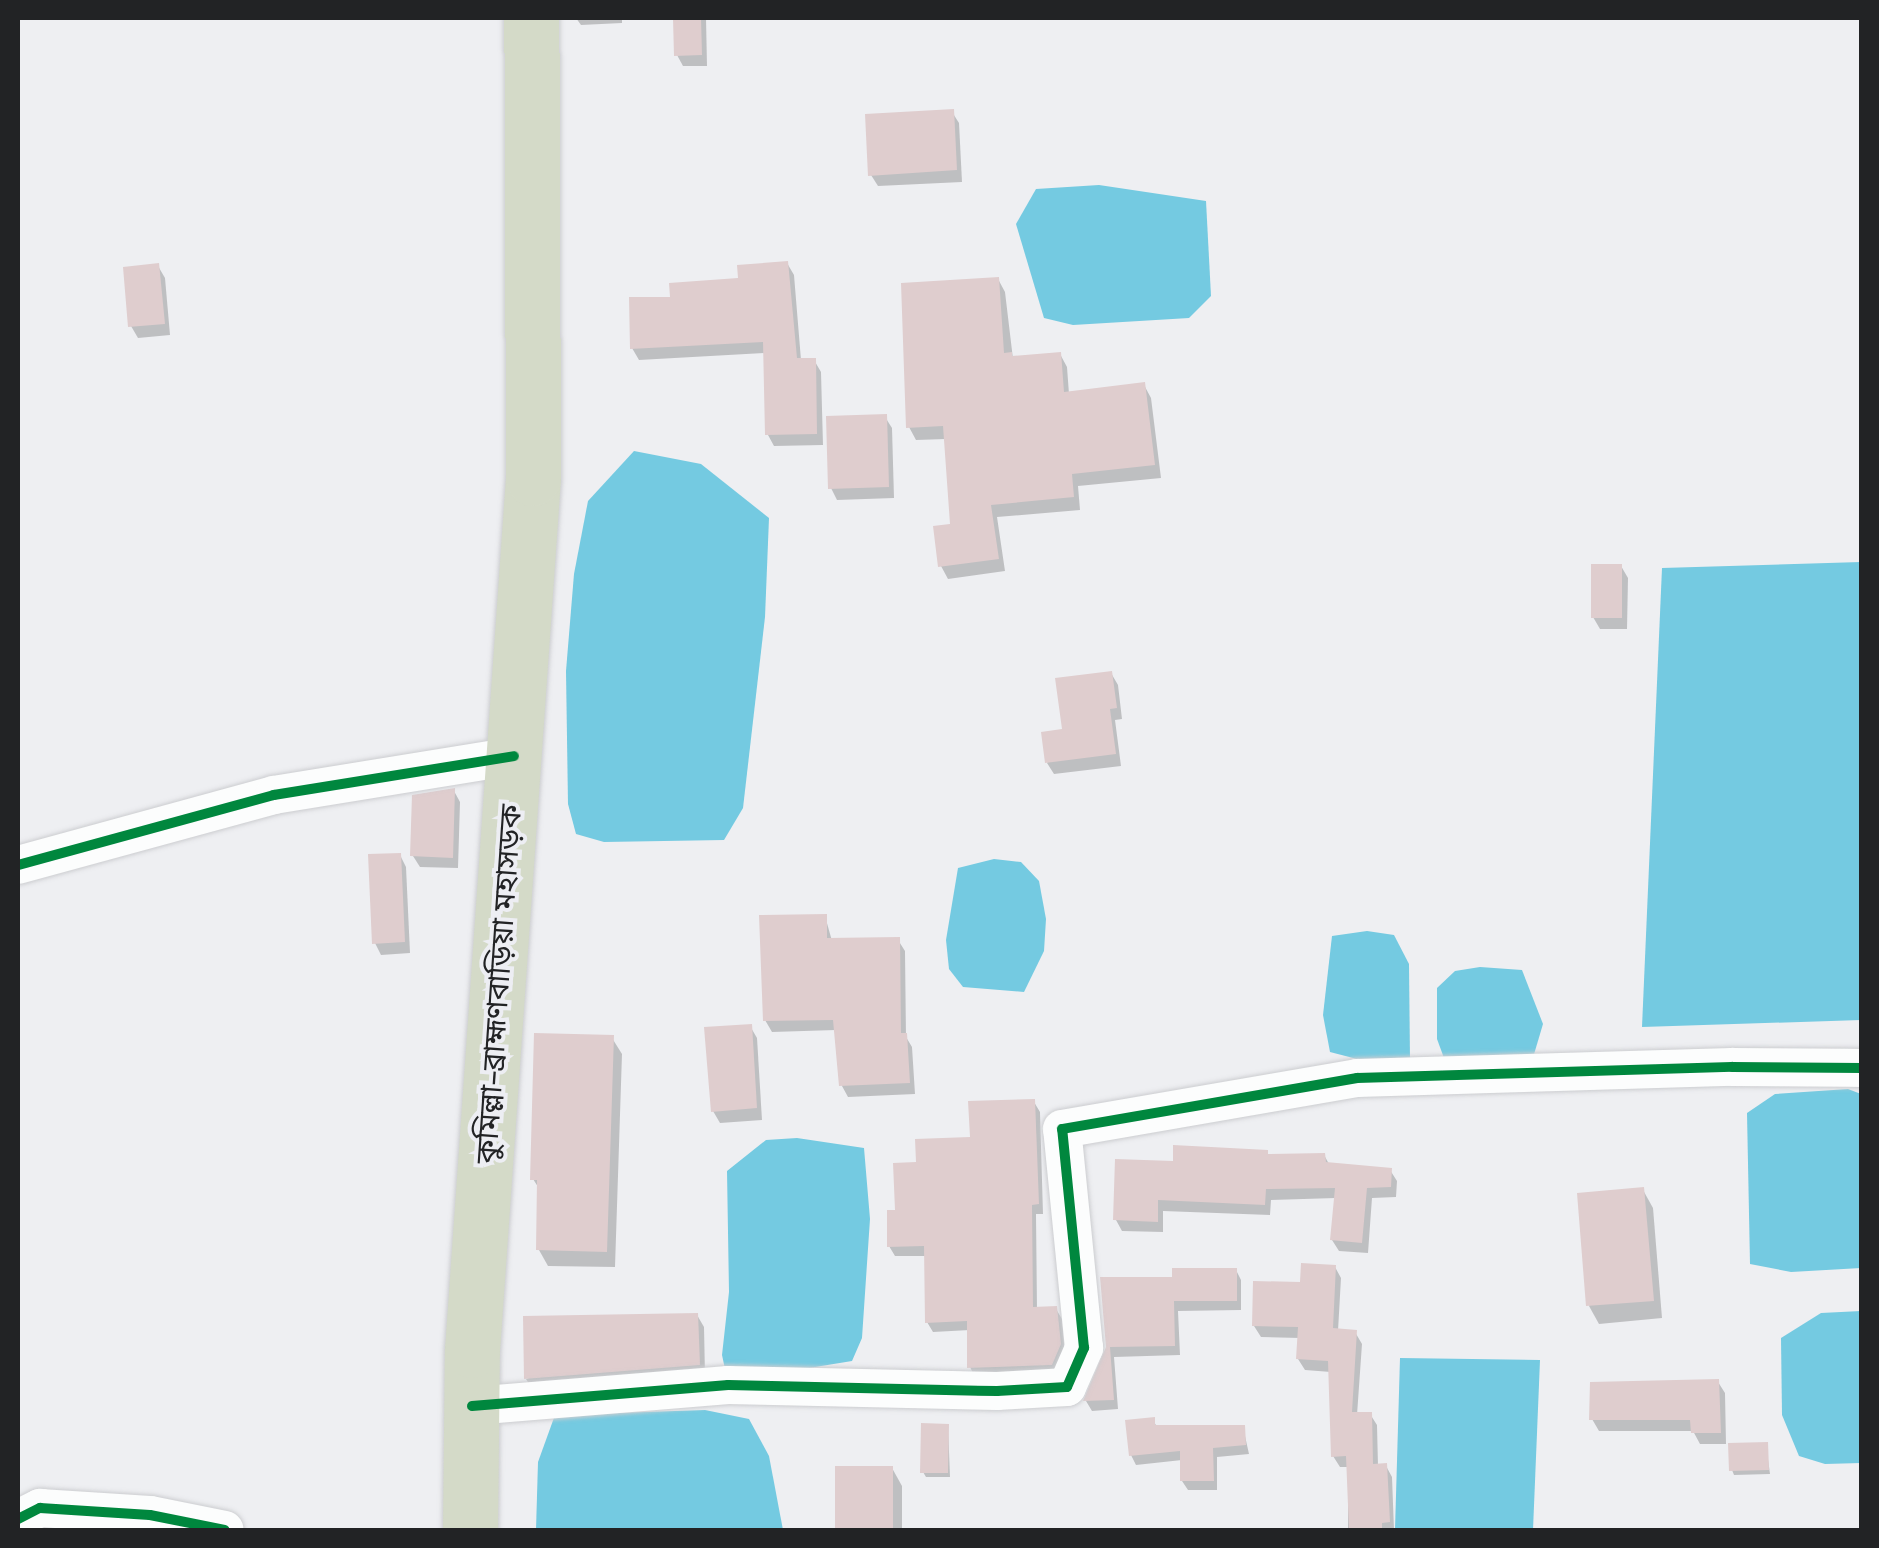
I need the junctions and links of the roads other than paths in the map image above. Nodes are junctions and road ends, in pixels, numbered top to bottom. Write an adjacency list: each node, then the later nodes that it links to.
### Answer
1 (531, 18): 2 (highway, কুমিল্লা–ব্রাহ্মণবাড়িয়া মহাসড়ক)
2 (514, 756): 3 (street); 5 (highway, কুমিল্লা–ব্রাহ্মণবাড়িয়া মহাসড়ক)
3 (18, 865)
4 (1862, 1068): 5 (street)
5 (472, 1406): 8 (highway, কুমিল্লা–ব্রাহ্মণবাড়িয়া মহাসড়ক)
6 (18, 1519): 7 (street)
7 (225, 1530)
8 (470, 1530)

